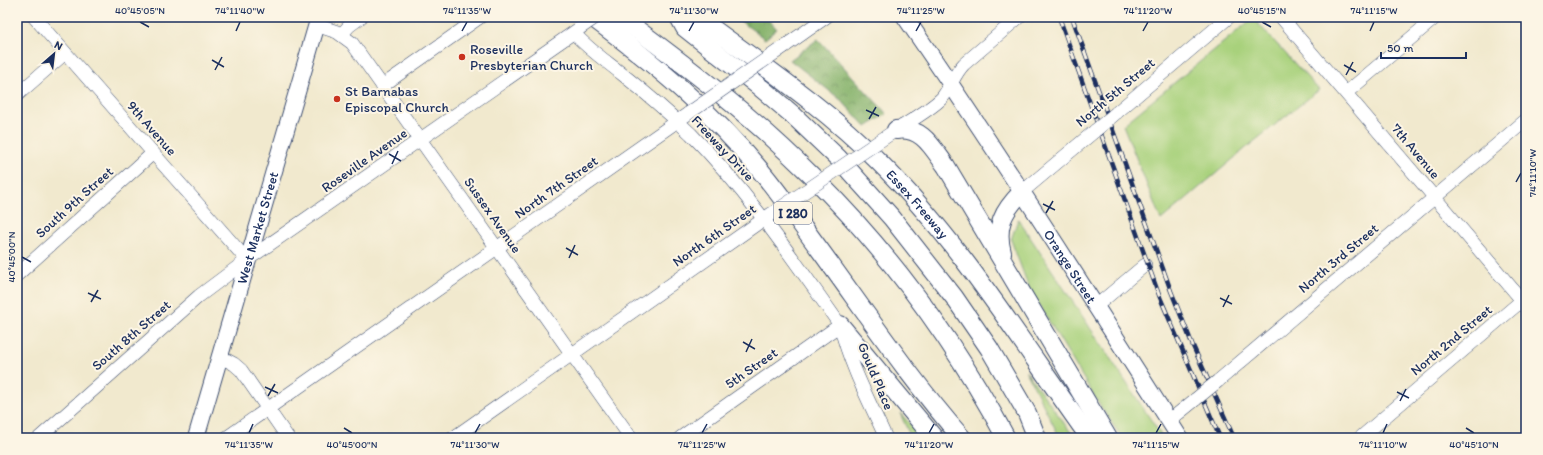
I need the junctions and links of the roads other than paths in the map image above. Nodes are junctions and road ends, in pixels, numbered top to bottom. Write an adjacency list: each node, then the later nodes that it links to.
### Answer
1 (34, 17): 17 (street, 9th Avenue)
2 (361, 17): 16 (street)
3 (480, 17): 19 (street)
4 (596, 17): 15 (street, Roseville Avenue, bridge)
5 (620, 17): 53 (highway)
6 (679, 17): 41 (highway)
7 (697, 17): 56 (highway, Essex Freeway)
8 (826, 17): 23 (street, North 7th Street, bridge)
9 (905, 17): 18 (main road, Orange Street)
10 (1019, 17): 18 (street, North 6th Street)
11 (1229, 17): 27 (street, North 5th Street, bridge)
12 (1281, 17): 20 (street, 7th Avenue)
13 (1436, 17): 20 (street)
14 (318, 21): 16 (street, Sussex Avenue); 31 (main road, West Market Street)
15 (582, 26): 23 (street, Freeway Drive); 25 (street, Roseville Avenue); 52 (highway, I 280)
16 (342, 34): 19 (street, Sussex Avenue)
17 (65, 53): 21 (street); 26 (street, 9th Avenue)
18 (951, 84): 24 (street, North 6th Street); 27 (main road, Orange Street)
19 (382, 86): 25 (street, Sussex Avenue)
20 (1346, 93): 28 (street, 7th Avenue)
21 (17, 95)
22 (1526, 120): 28 (street, North 3rd Street)
23 (678, 122): 29 (street, Freeway Drive); 30 (street, North 7th Street)
24 (893, 132): 29 (street, North 6th Street, bridge); 33 (highway)
25 (420, 140): 30 (street, Sussex Avenue); 31 (street, Roseville Avenue)
26 (153, 153): 31 (street, 9th Avenue); 34 (street, South 9th Street)
27 (1022, 192): 33 (highway); 36 (main road, Orange Street)
28 (1434, 197): 35 (street, 7th Avenue); 42 (street, North 3rd Street, bridge)
29 (769, 216): 37 (street, Freeway Drive); 38 (street, North 6th Street)
30 (497, 248): 38 (street, Sussex Avenue); 40 (street, North 7th Street)
31 (248, 260): 39 (main road, West Market Street); 43 (street, South 8th Street)
32 (1145, 265): 36 (street)
33 (1007, 267): 57 (highway)
34 (17, 275)
35 (1525, 301): 59 (street, North 2nd Street)
36 (1095, 306): 42 (main road, Orange Street)
37 (840, 325): 49 (street, 5th Street); 50 (street, Gould Place); 51 (highway)
38 (572, 354): 47 (street, North 6th Street); 48 (street, Sussex Avenue)
39 (219, 356): 40 (street); 44 (main road, West Market Street)
40 (268, 408): 45 (street, North 7th Street); 46 (street)
41 (1026, 413): 54 (highway); 55 (highway)
42 (1169, 421): 58 (main road, Orange Street)
43 (39, 438)
44 (196, 438)
45 (226, 438)
46 (288, 438)
47 (453, 438)
48 (631, 438)
49 (680, 438)
50 (886, 438)
51 (934, 438)
52 (962, 438)
53 (1006, 438)
54 (1037, 438)
55 (1048, 438)
56 (1090, 438)
57 (1108, 438)
58 (1180, 438)
59 (1360, 438)

